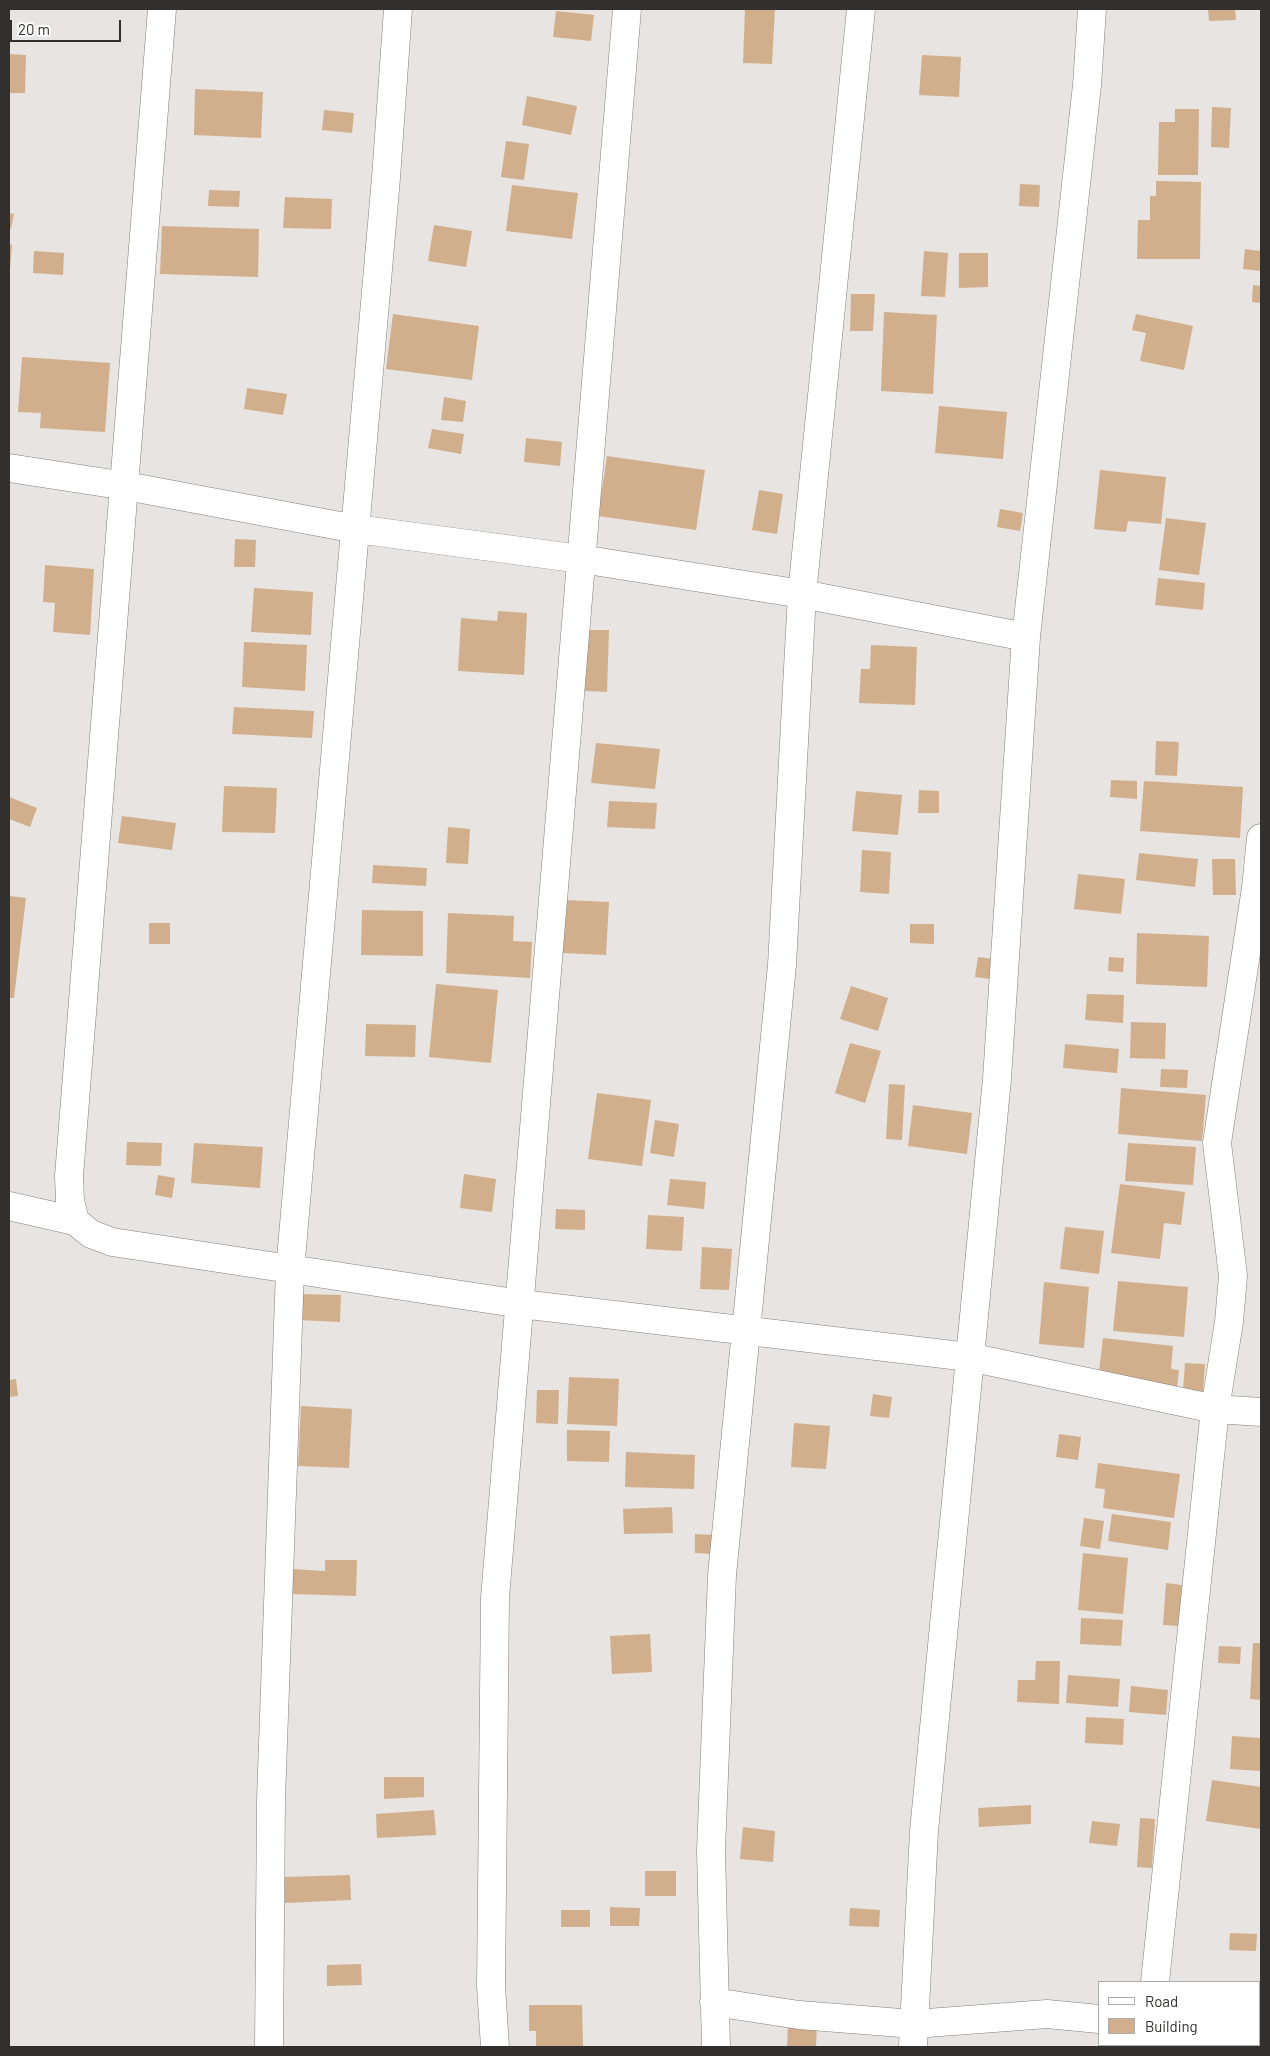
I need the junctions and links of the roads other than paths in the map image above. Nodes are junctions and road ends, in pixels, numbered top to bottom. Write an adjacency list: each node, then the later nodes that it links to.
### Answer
1 (162, 9): 7 (street)
2 (398, 9): 8 (street)
3 (627, 9): 9 (street)
4 (861, 9): 10 (street)
5 (1092, 9): 11 (street)
6 (9, 468): 7 (street)
7 (126, 486): 8 (street); 14 (street)
8 (356, 529): 9 (street); 15 (street)
9 (581, 559): 10 (street); 16 (street)
10 (802, 594): 11 (street); 17 (street)
11 (1026, 637): 18 (street)
12 (1261, 838): 19 (street)
13 (9, 1206): 14 (street)
14 (75, 1221): 15 (street)
15 (290, 1270): 16 (street); 25 (street)
16 (520, 1304): 17 (street); 26 (street)
17 (746, 1331): 18 (street); 22 (street)
18 (969, 1356): 19 (street); 24 (street)
19 (1215, 1409): 20 (street); 21 (street)
20 (1261, 1412)
21 (1155, 1981)
22 (714, 2002): 24 (street); 27 (street)
23 (1098, 2018): 24 (street)
24 (913, 2036)
25 (269, 2047)
26 (494, 2047)
27 (716, 2047)

